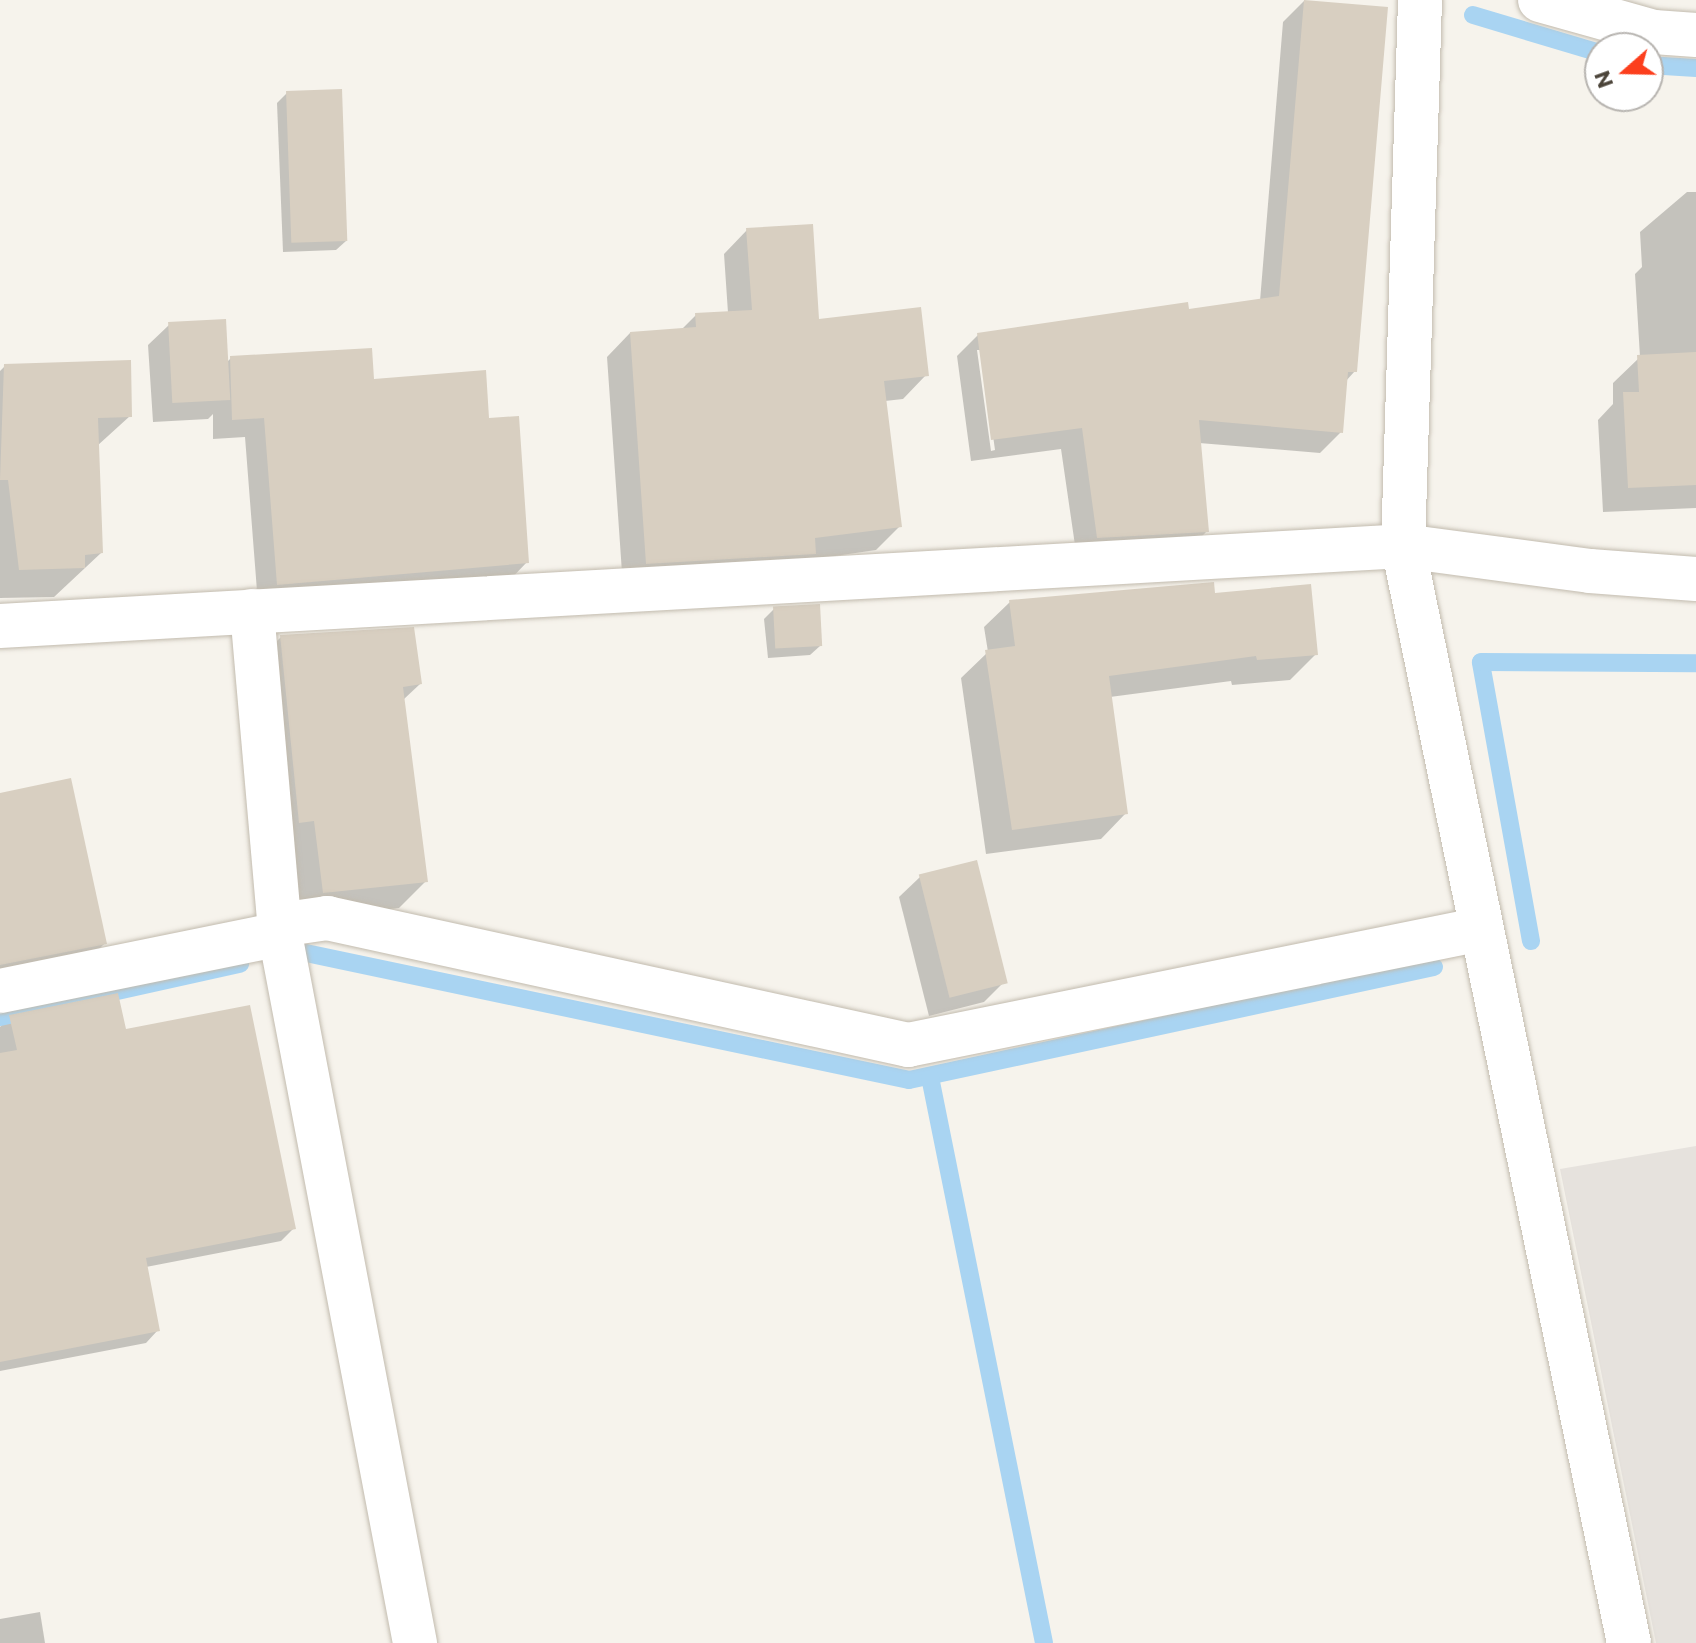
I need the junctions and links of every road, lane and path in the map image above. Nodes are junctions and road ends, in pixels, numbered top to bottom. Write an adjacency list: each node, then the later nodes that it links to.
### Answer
1 (1420, 0): 4 (street)
2 (1540, 0): 3 (street)
3 (1696, 35)
4 (1403, 546): 5 (street); 6 (street); 9 (street)
5 (1696, 579)
6 (252, 611): 7 (street); 8 (street)
7 (0, 626)
8 (280, 929): 9 (street); 10 (street); 11 (street)
9 (1481, 929): 12 (street)
10 (0, 991)
11 (415, 1643)
12 (1629, 1643)

